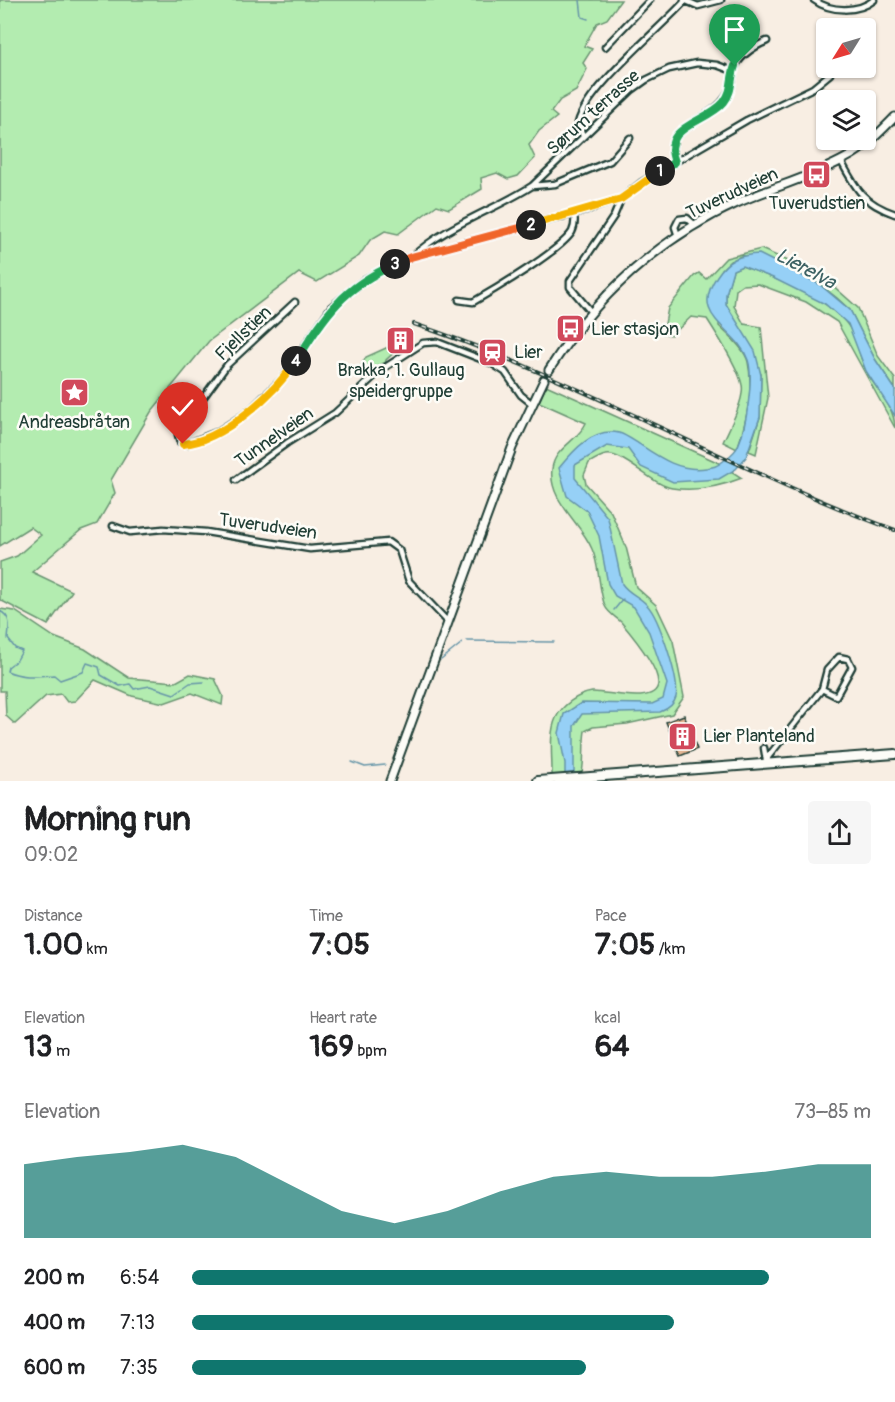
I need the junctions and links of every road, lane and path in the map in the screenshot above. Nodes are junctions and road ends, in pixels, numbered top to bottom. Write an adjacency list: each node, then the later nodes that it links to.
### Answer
1 (650, 0): 7 (street)
2 (685, 0): 3 (street); 11 (street)
3 (721, 0)
4 (814, 0): 5 (street)
5 (874, 0)
6 (767, 40): 8 (street)
7 (605, 47)
8 (733, 71): 11 (street, Sørum terrasse); 14 (street)
9 (825, 78): 14 (street)
10 (895, 117): 13 (main road, Tuverudveien)
11 (583, 136): 15 (street, Sørum terrasse)
12 (630, 138): 15 (street)
13 (841, 161): 18 (street); 19 (main road, Tuverudveien)
14 (675, 162): 16 (street)
15 (532, 186): 21 (street, Sørum terrasse)
16 (621, 199): 17 (street); 24 (street)
17 (574, 214): 21 (street); 22 (street)
18 (895, 214)
19 (695, 225): 20 (main road, Tuverudveien); 20 (street)
20 (678, 236): 24 (main road, Tuverudveien)
21 (411, 257): 23 (street, Fjellstien)
22 (459, 300)
23 (295, 302)
24 (591, 312): 25 (main road, Tuverudveien)
25 (549, 370)
26 (544, 380): 27 (main road)
27 (531, 403): 28 (street, Tunnelveien); 30 (main road)
28 (236, 480)
29 (113, 526): 30 (street, Tuverudveien)
30 (448, 622): 36 (main road)
31 (822, 689): 31 (street); 34 (street)
32 (764, 748): 34 (street)
33 (895, 754): 34 (main road)
34 (766, 762): 35 (main road)
35 (552, 780): 37 (main road)
36 (390, 781)
37 (538, 781)

